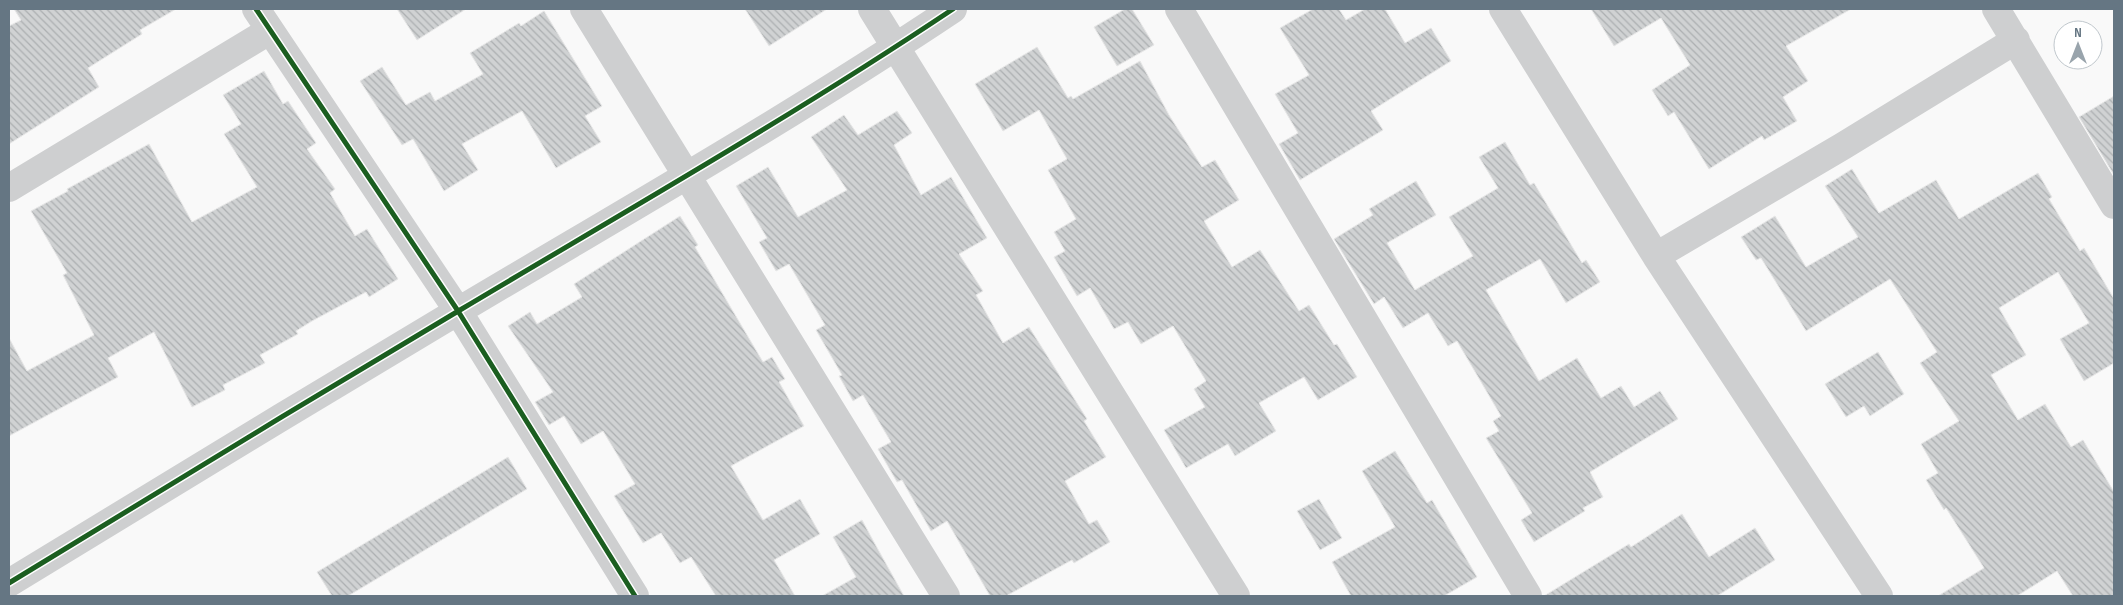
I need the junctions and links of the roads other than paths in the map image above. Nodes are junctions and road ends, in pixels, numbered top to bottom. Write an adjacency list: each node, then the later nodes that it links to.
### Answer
1 (584, 9): 10 (street)
2 (872, 9): 9 (street)
3 (953, 9): 9 (street)
4 (1179, 9): 19 (street)
5 (1503, 9): 13 (street)
6 (1996, 9): 8 (street)
7 (262, 20): 11 (street); 14 (street)
8 (2016, 40): 12 (street); 13 (street)
9 (896, 47): 10 (street); 18 (street)
10 (688, 175): 14 (street); 17 (street)
11 (9, 188)
12 (2114, 205)
13 (1656, 256): 20 (street)
14 (458, 311): 15 (street); 16 (street)
15 (9, 583)
16 (635, 596)
17 (946, 596)
18 (1236, 596)
19 (1528, 596)
20 (1878, 596)

